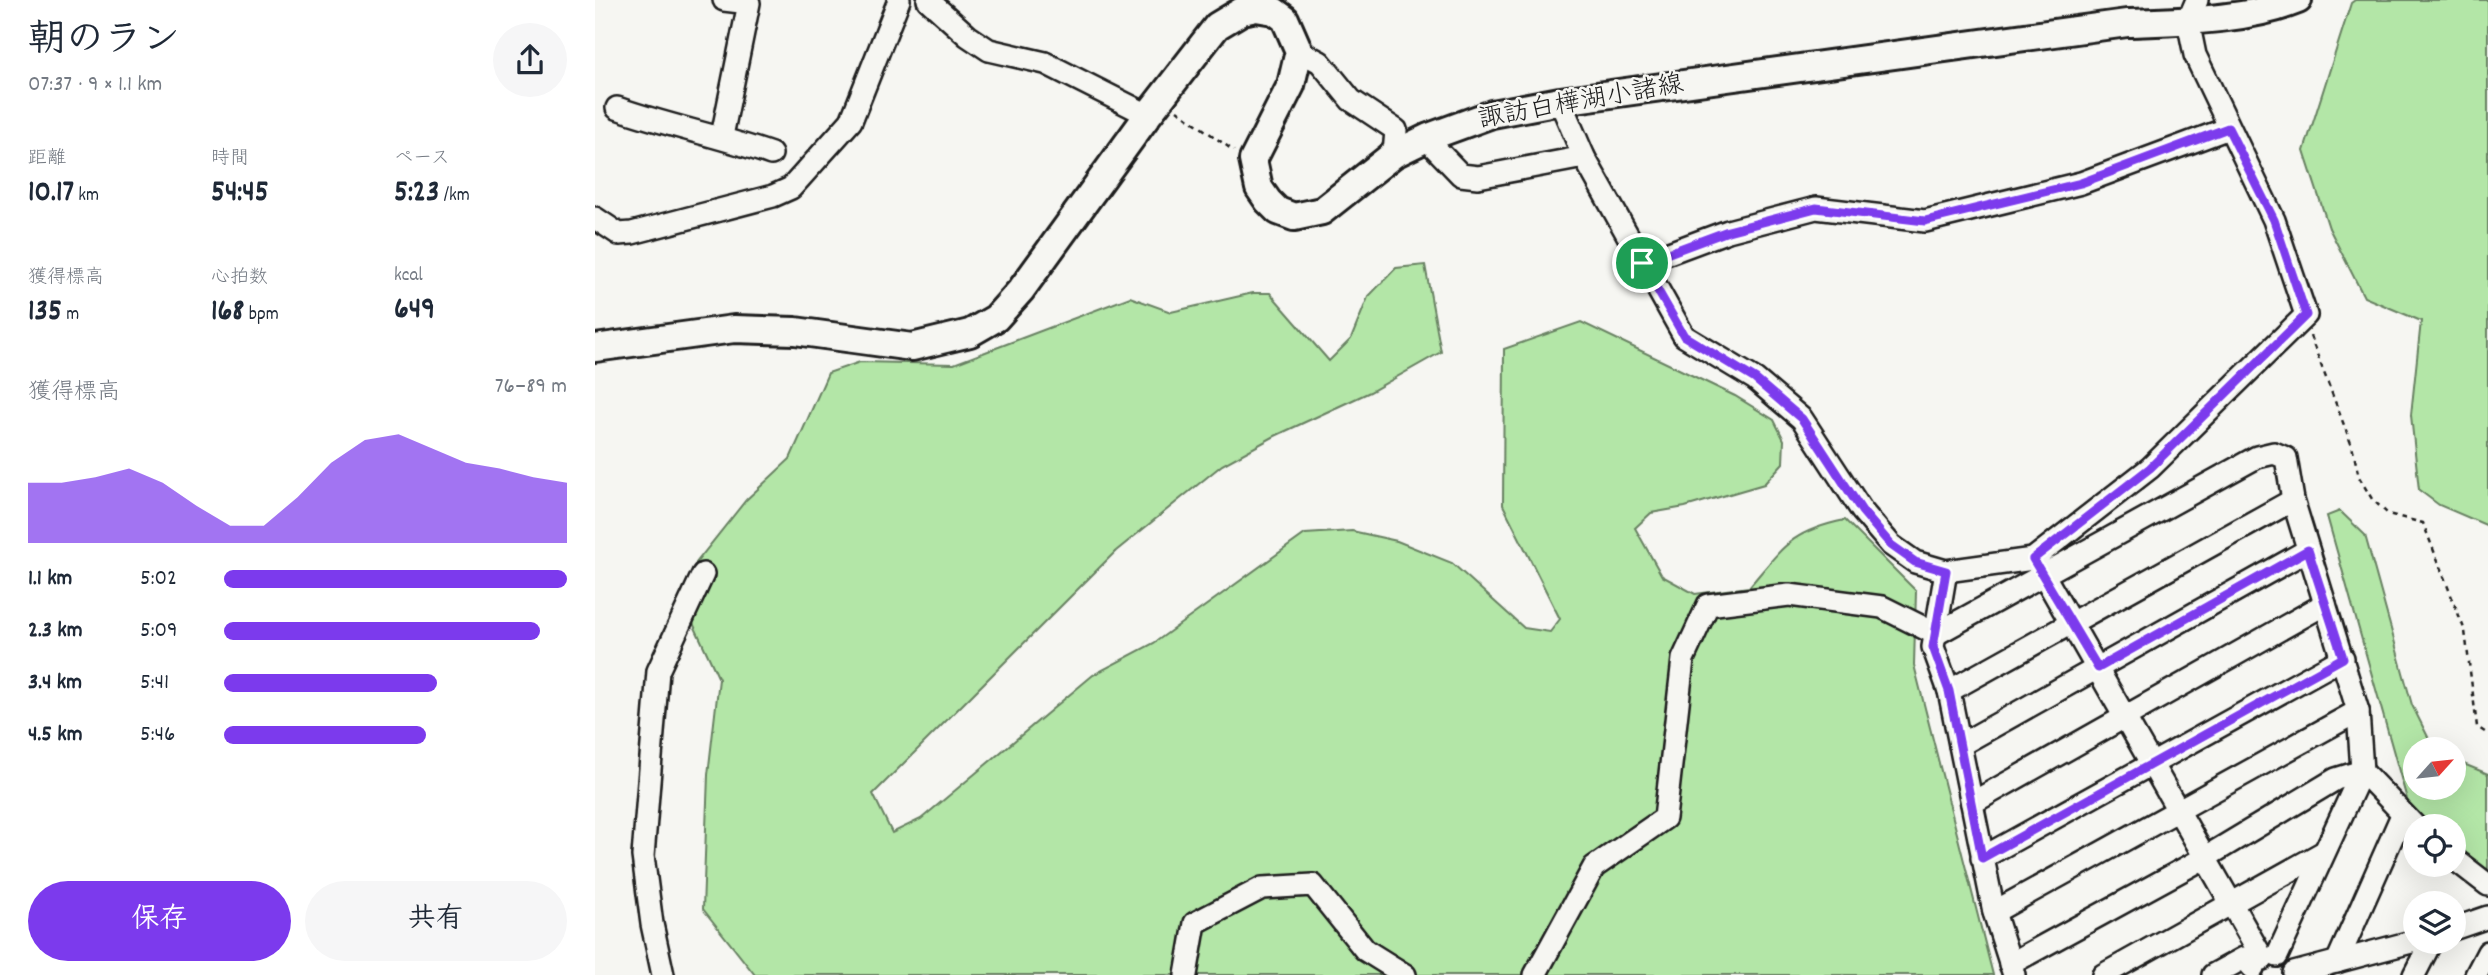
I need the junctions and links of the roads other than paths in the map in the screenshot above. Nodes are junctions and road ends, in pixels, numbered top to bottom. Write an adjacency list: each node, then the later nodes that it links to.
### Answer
1 (724, 0): 12 (street)
2 (899, 0): 17 (street)
3 (928, 0): 10 (street)
4 (2298, 0): 6 (main road, 諏訪白樺湖小諸線)
5 (1275, 6): 7 (main road); 10 (main road)
6 (2193, 10): 8 (main road, 諏訪白樺湖小諸線); 11 (street)
7 (1299, 51): 15 (street); 15 (main road, 諏訪白樺湖小諸線)
8 (1560, 102): 15 (main road, 諏訪白樺湖小諸線); 16 (street)
9 (617, 108): 12 (street)
10 (1153, 109): 19 (main road)
11 (2228, 128): 18 (street); 22 (street)
12 (722, 136): 14 (street)
13 (1435, 148): 16 (street)
14 (771, 154)
15 (1394, 154)
16 (1584, 157): 18 (street)
17 (595, 218)
18 (1642, 263): 23 (street)
19 (595, 348)
20 (2293, 500): 21 (street); 22 (street); 26 (street)
21 (2308, 550): 25 (street); 29 (street)
22 (2039, 567): 23 (street); 26 (street); 27 (street)
23 (1946, 571): 27 (street)
24 (703, 574): 56 (street)
25 (2325, 604): 28 (street); 32 (street)
26 (2072, 622): 29 (street); 30 (street)
27 (1936, 634): 30 (street); 59 (street)
28 (2343, 658): 31 (street); 34 (street)
29 (2098, 668): 32 (street); 33 (street)
30 (1949, 691): 33 (street)
31 (2358, 711): 35 (street); 37 (street)
32 (2125, 715): 34 (street); 36 (street)
33 (1960, 745): 36 (street)
34 (2152, 763): 37 (street); 42 (street)
35 (2362, 771): 38 (street); 40 (street); 41 (street)
36 (1972, 803): 42 (street)
37 (2179, 811): 41 (street); 46 (street)
38 (2403, 814)
39 (2403, 832): 52 (street)
40 (2322, 853): 45 (street); 53 (street)
41 (2206, 857): 45 (street); 54 (street)
42 (1982, 858): 46 (street)
43 (2466, 868): 44 (street)
44 (2488, 886)
45 (2231, 903): 53 (street); 60 (street)
46 (1994, 912): 54 (street)
47 (2488, 917): 48 (street)
48 (2466, 925)
49 (2403, 944): 52 (street)
50 (2488, 952): 63 (street)
51 (2425, 954): 62 (street)
52 (2337, 962): 55 (street)
53 (2261, 965): 55 (street); 61 (street)
54 (2012, 969)
55 (2294, 974)
56 (663, 975)
57 (1186, 975): 58 (street)
58 (1405, 975)
59 (1535, 975)
60 (2103, 975)
61 (2213, 975)
62 (2414, 975)
63 (2476, 975)

